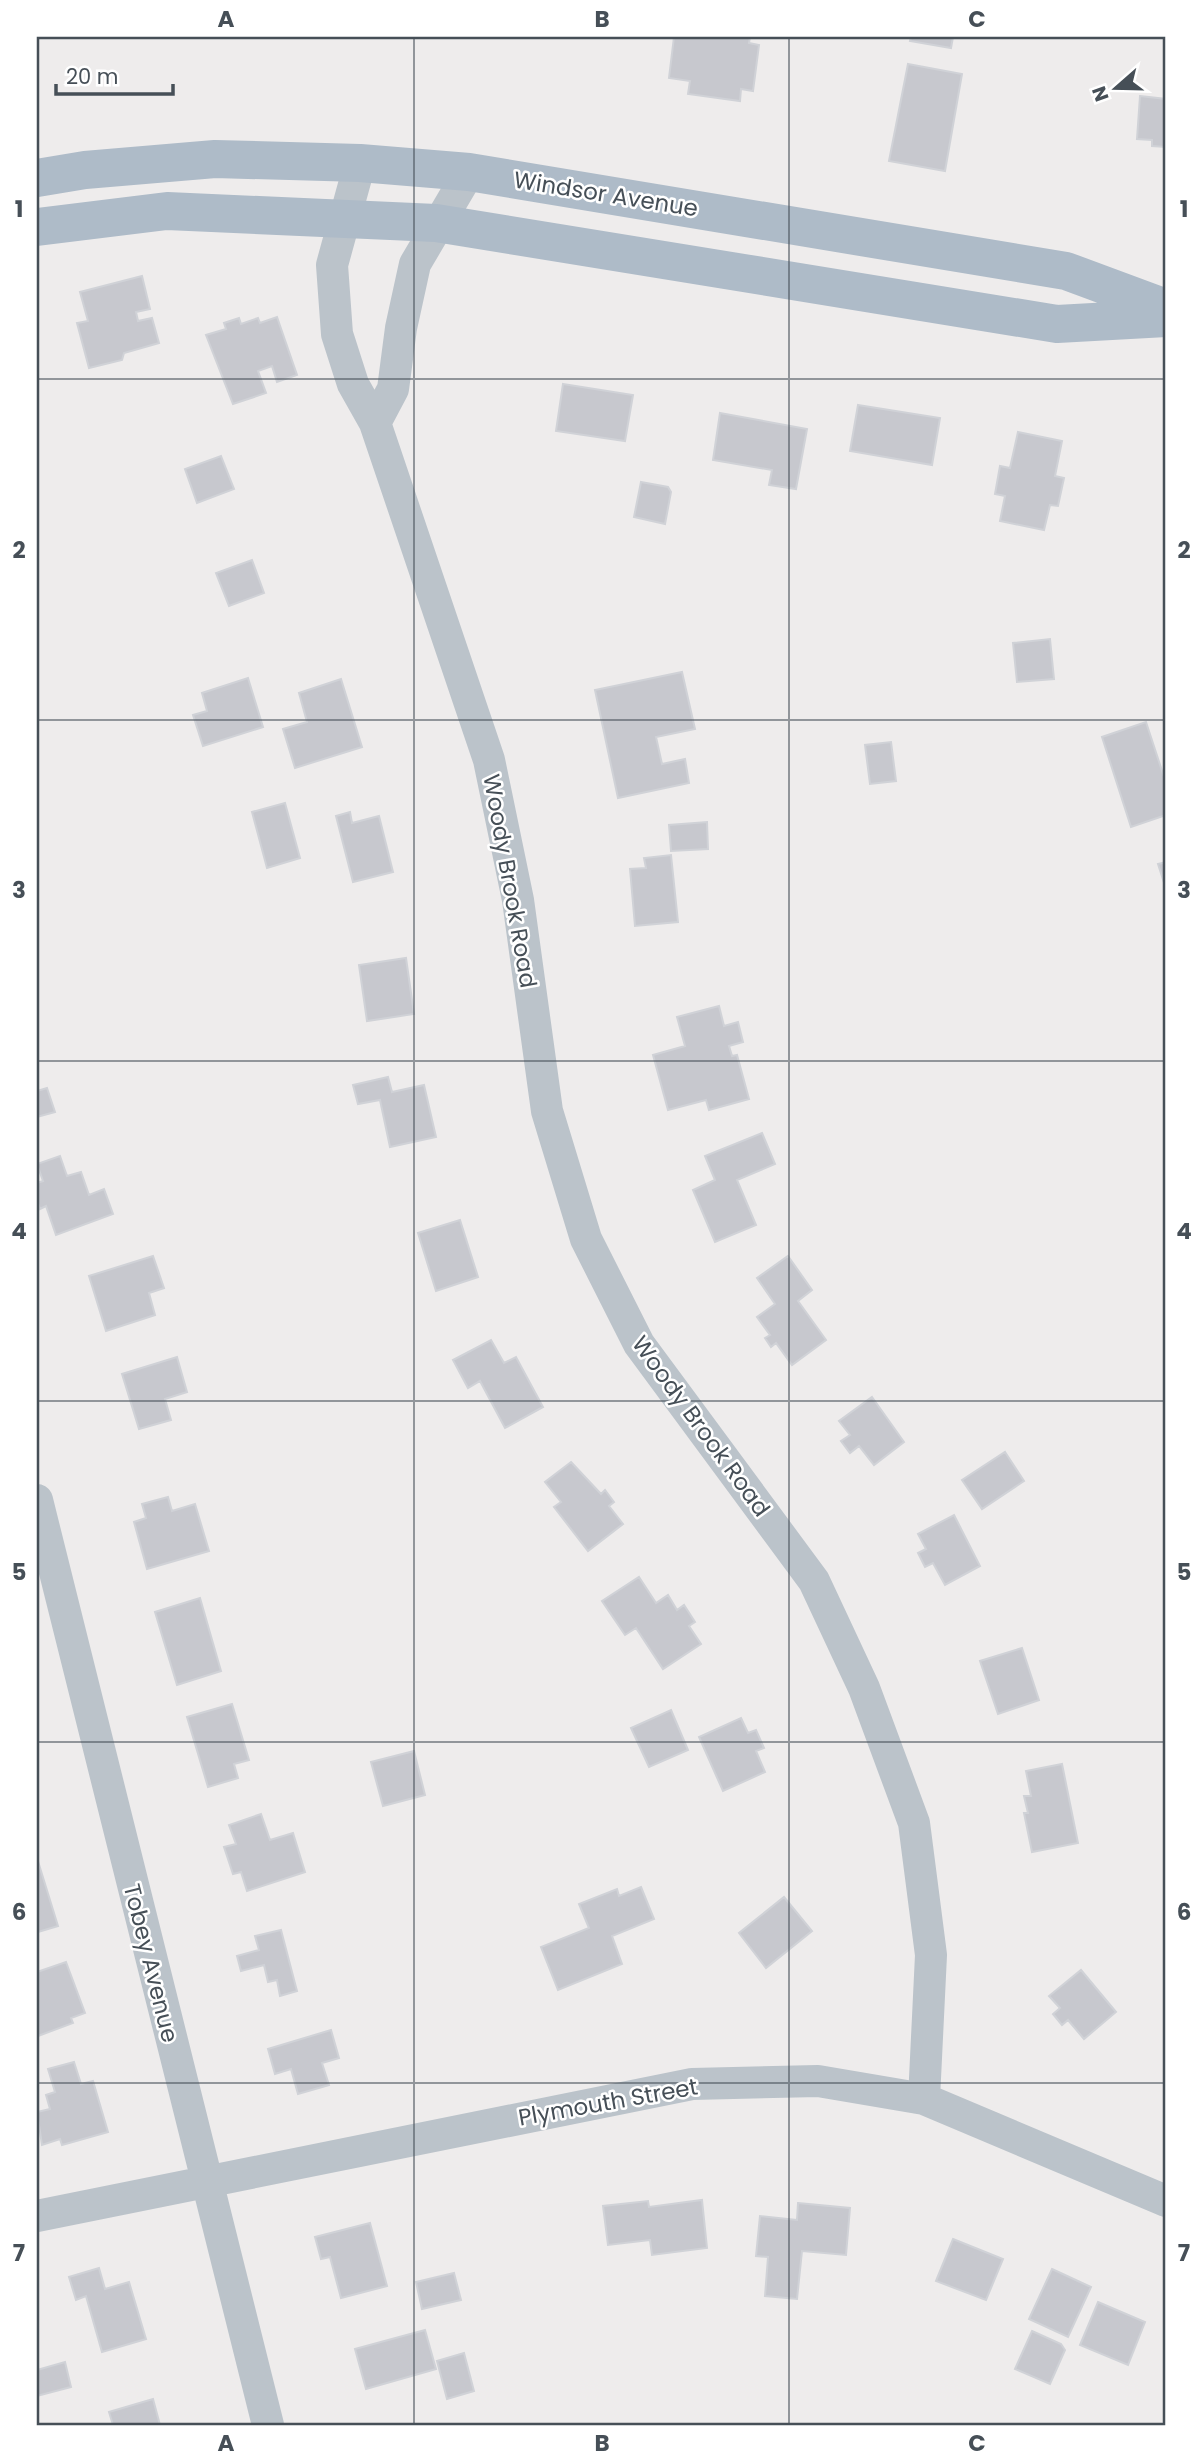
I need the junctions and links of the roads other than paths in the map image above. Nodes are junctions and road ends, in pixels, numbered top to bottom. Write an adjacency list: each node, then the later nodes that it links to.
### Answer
1 (360, 163): 2 (main road, Windsor Avenue); 3 (main road, Windsor Avenue); 4 (street, Woody Brook Road)
2 (469, 172): 5 (street); 7 (main road, Windsor Avenue)
3 (37, 178)
4 (346, 217): 5 (main road); 6 (main road); 9 (street, Woody Brook Road)
5 (436, 223): 8 (main road); 9 (street)
6 (37, 227)
7 (1166, 308)
8 (1166, 318)
9 (374, 423): 11 (street, Woody Brook Road)
10 (37, 1500): 12 (street, Tobey Avenue)
11 (924, 2099): 12 (street, Plymouth Street); 13 (street, Plymouth Street)
12 (204, 2180): 14 (street, Plymouth Street); 15 (street, Tobey Avenue)
13 (1166, 2201)
14 (37, 2216)
15 (268, 2425)

